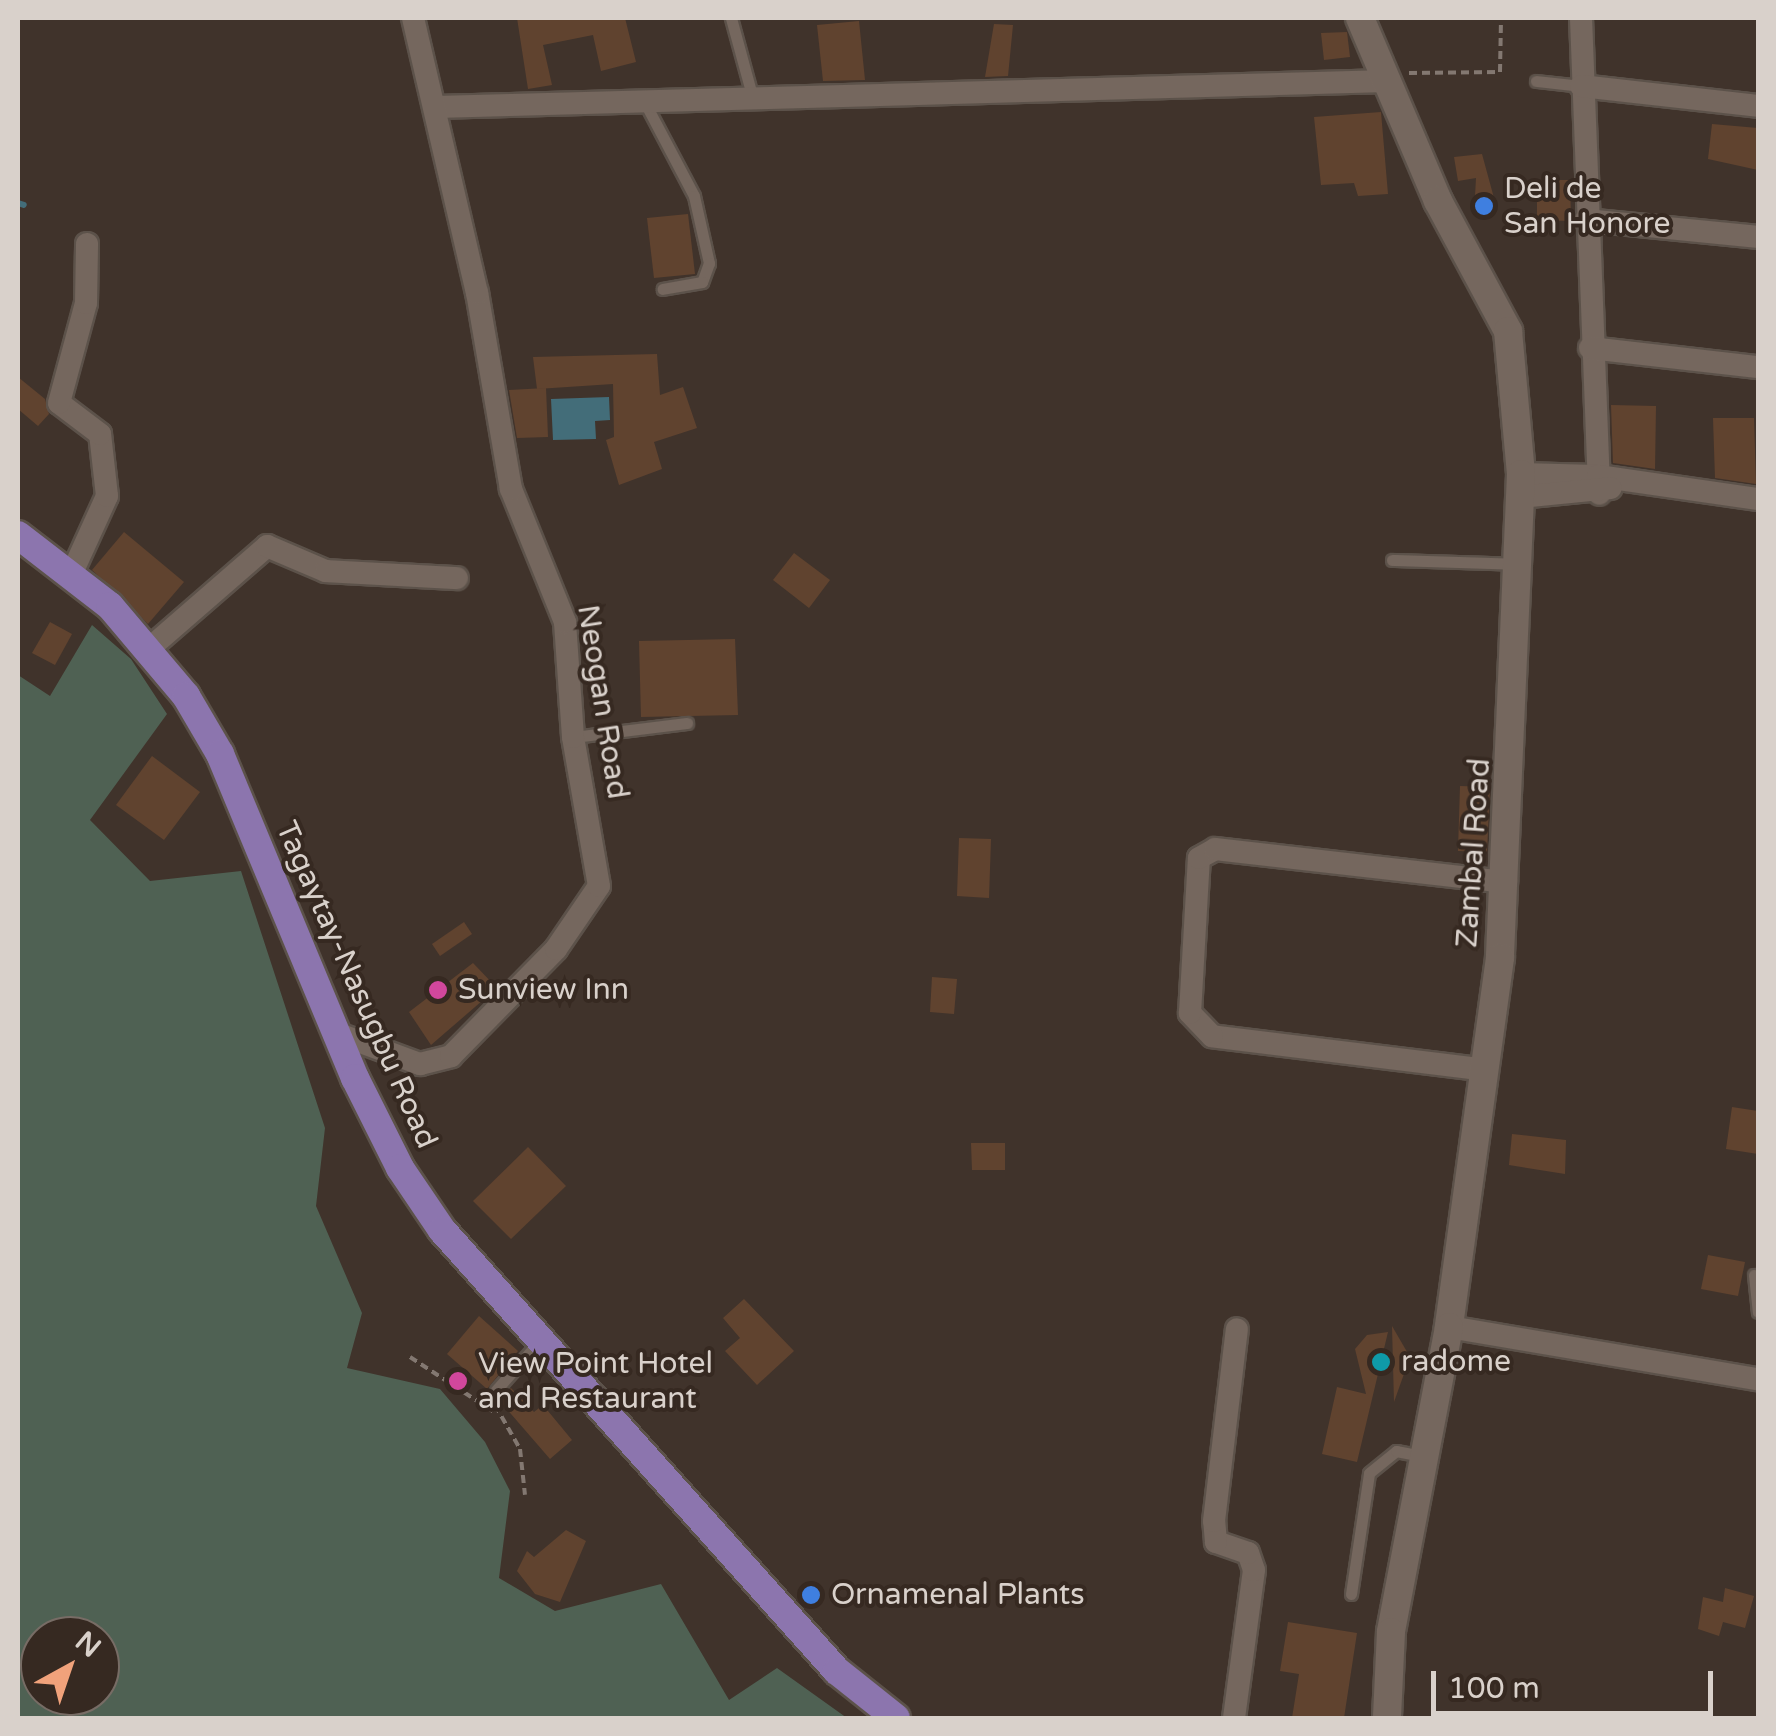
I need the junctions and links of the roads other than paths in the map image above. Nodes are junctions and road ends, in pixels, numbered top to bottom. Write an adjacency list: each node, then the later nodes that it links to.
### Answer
1 (413, 18): 11 (street, Neogan Road)
2 (731, 18): 8 (lane)
3 (1360, 18): 5 (street, Zambal Road)
4 (1581, 18): 7 (street)
5 (1386, 77): 8 (street); 19 (street, Zambal Road)
6 (1536, 81): 7 (lane)
7 (1581, 86): 10 (street); 12 (street)
8 (752, 99): 9 (street)
9 (644, 101): 11 (street); 15 (lane)
10 (1758, 106)
11 (436, 107): 28 (street, Neogan Road)
12 (1586, 220): 13 (street); 16 (street)
13 (1758, 237)
14 (87, 244): 24 (street)
15 (663, 289)
16 (1590, 348): 17 (street); 18 (street)
17 (1758, 367)
18 (1605, 485): 19 (street); 20 (street)
19 (1520, 486): 23 (street, Zambal Road)
20 (1758, 499)
21 (18, 535): 24 (main road, Tagaytay-Nasugbu Road)
22 (1392, 560): 23 (lane)
23 (1517, 564): 29 (street, Zambal Road)
24 (71, 575): 26 (main road, Tagaytay-Nasugbu Road)
25 (457, 578): 26 (street)
26 (151, 647): 30 (main road, Tagaytay-Nasugbu Road)
27 (687, 723): 28 (lane)
28 (573, 736): 30 (street, Neogan Road)
29 (1506, 882): 31 (street, Zambal Road); 31 (street)
30 (336, 1033): 36 (main road, Tagaytay-Nasugbu Road)
31 (1488, 1070): 34 (street, Zambal Road)
32 (1754, 1275): 33 (lane)
33 (1758, 1312)
34 (1449, 1327): 37 (street); 39 (street, Zambal Road)
35 (1237, 1329): 42 (street)
36 (538, 1343): 38 (lane); 41 (main road, Tagaytay-Nasugbu Road)
37 (1758, 1380)
38 (496, 1390)
39 (1426, 1458): 40 (lane); 43 (street, Zambal Road)
40 (1351, 1594)
41 (896, 1718)
42 (1234, 1718)
43 (1387, 1718)

